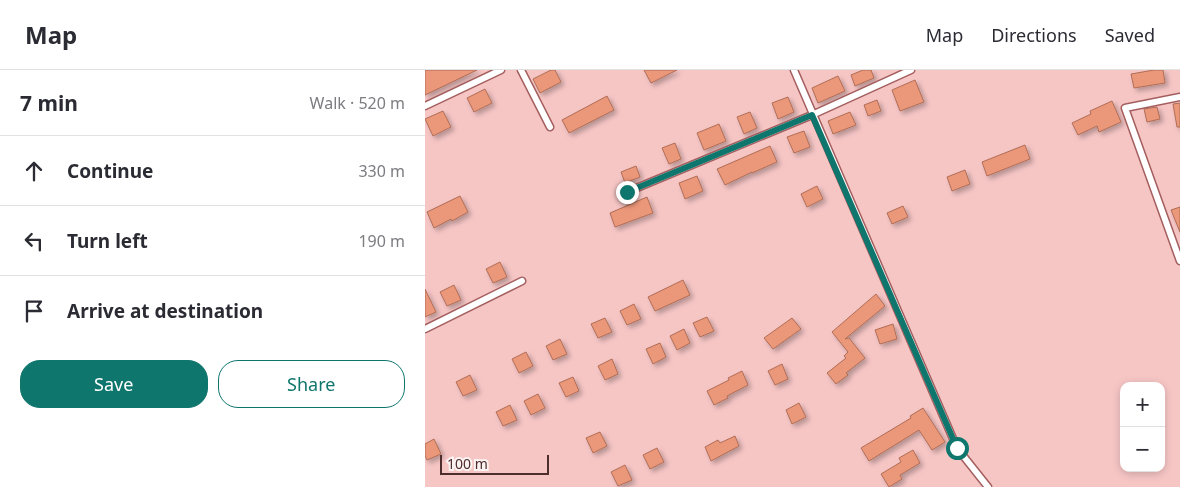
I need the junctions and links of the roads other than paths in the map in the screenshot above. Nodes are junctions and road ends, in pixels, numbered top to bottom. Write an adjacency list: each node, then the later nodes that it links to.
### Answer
1 (501, 70): 6 (street)
2 (521, 70): 8 (street)
3 (794, 70): 7 (street)
4 (911, 70): 7 (street)
5 (1180, 97): 10 (street)
6 (425, 106)
7 (812, 115): 9 (street); 13 (street)
8 (550, 127)
9 (627, 192)
10 (1180, 261)
11 (523, 281): 12 (street)
12 (425, 329)
13 (988, 487)

